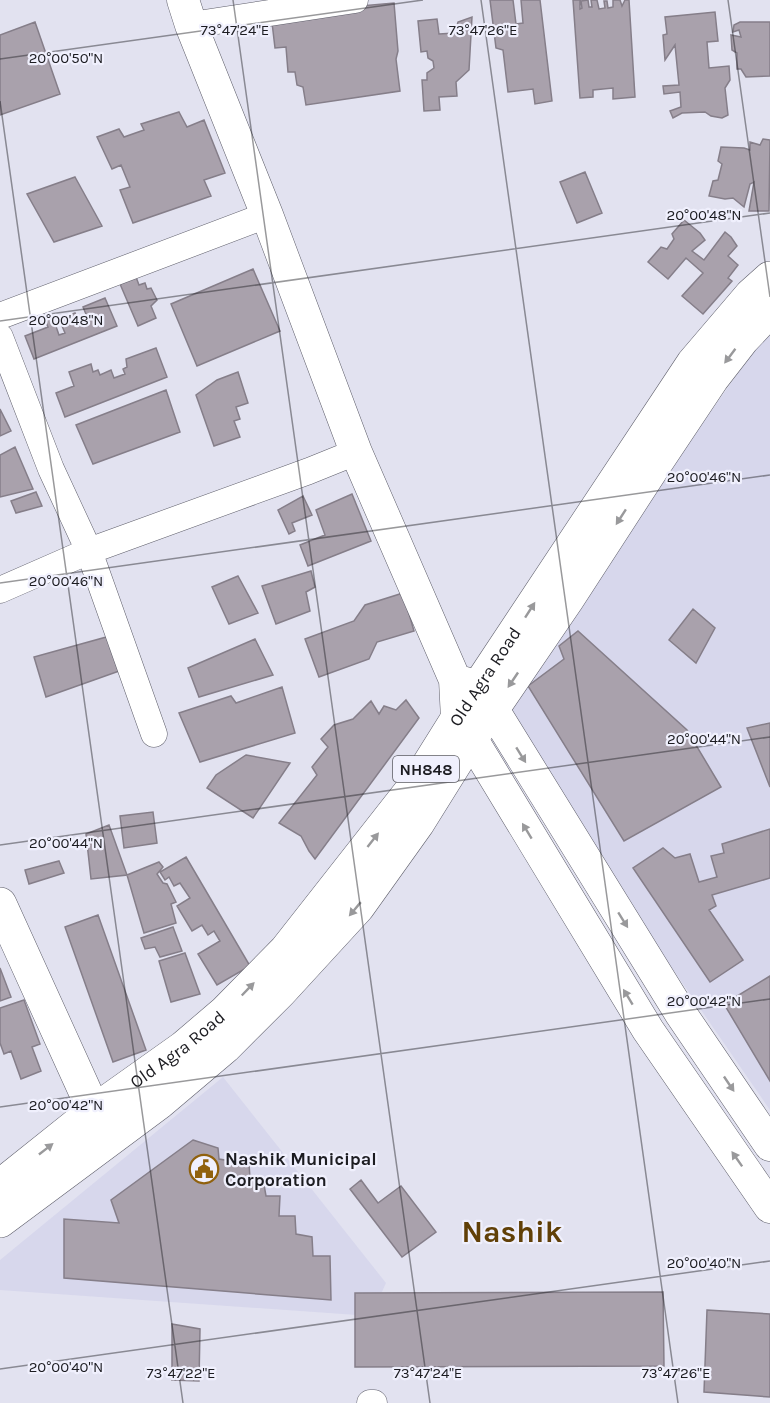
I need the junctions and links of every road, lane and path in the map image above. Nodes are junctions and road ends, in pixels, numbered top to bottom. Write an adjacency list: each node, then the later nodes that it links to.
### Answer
1 (355, 0): 2 (street)
2 (187, 13): 3 (street)
3 (267, 215): 6 (street); 8 (street)
4 (770, 278): 11 (main road, Old Agra Road / NH848, one-way to 4)
5 (770, 314): 11 (main road, Old Agra Road / NH848, one-way to 11)
6 (0, 316)
7 (0, 337): 9 (street)
8 (356, 452): 9 (street); 11 (street)
9 (89, 551): 10 (street); 13 (street)
10 (0, 590)
11 (476, 692): 12 (main road, Old Agra Road / NH848); 17 (street, one-way to 17)
12 (464, 729): 15 (main road, Old Agra Road / NH848, one-way to 12); 16 (main road, Old Agra Road / NH848, one-way to 16); 19 (street, one-way to 12)
13 (154, 734)
14 (0, 903): 15 (main road)
15 (94, 1111): 16 (main road); 18 (main road, Old Agra Road / NH848, one-way to 15)
16 (109, 1139): 20 (main road, Old Agra Road / NH848)
17 (770, 1145)
18 (0, 1185)
19 (770, 1207)
20 (0, 1221)

